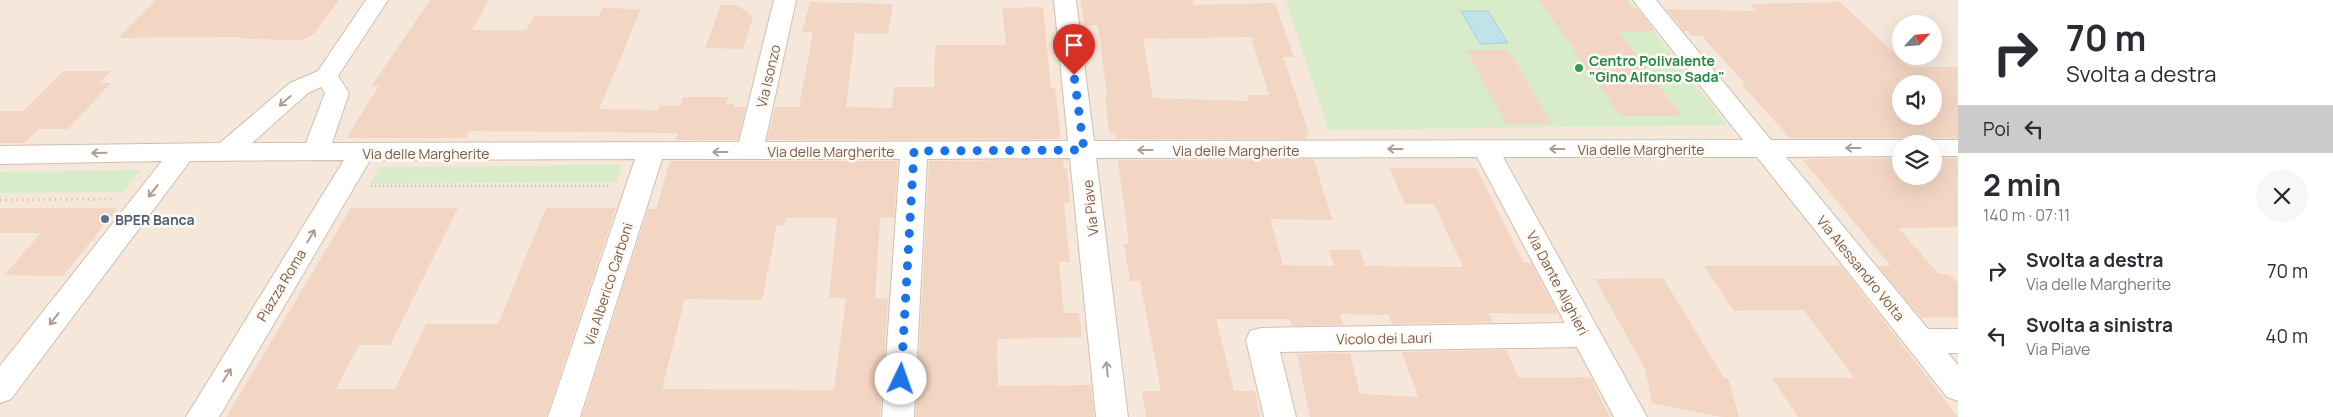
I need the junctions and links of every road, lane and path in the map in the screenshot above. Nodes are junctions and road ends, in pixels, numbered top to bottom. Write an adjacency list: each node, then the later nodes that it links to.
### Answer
1 (377, 0): 5 (street)
2 (786, 0): 17 (street, Via Isonzo)
3 (1065, 0): 11 (street, Via Piave)
4 (1644, 0): 6 (street, Via Alessandro Volta)
5 (326, 76): 14 (street, one-way to 14); 15 (street)
6 (1763, 148): 7 (street, Via delle Margherite, one-way to 6); 10 (street, Via delle Margherite, one-way to 10); 25 (street, Via Alessandro Volta)
7 (1892, 148)
8 (1942, 148): 9 (street)
9 (1958, 148)
10 (1485, 149): 11 (street, Via delle Margherite, one-way to 11); 24 (street, Via Dante Alighieri)
11 (1084, 150): 12 (street, Via delle Margherite); 32 (street, Via Piave, one-way to 11)
12 (914, 151): 17 (street, Via delle Margherite); 31 (street)
13 (183, 152): 14 (street, Via delle Margherite); 19 (street, Via delle Margherite, one-way to 19); 28 (street, one-way to 28)
14 (226, 152): 15 (street, Via delle Margherite)
15 (316, 152): 18 (street, Via delle Margherite)
16 (651, 152): 17 (street, Via delle Margherite, one-way to 16); 18 (street, Via delle Margherite); 30 (street, Via Alberico Carboni)
17 (750, 152)
18 (361, 153): 29 (street, Piazza Roma, one-way to 18)
19 (0, 155)
20 (370, 186): 21 (path)
21 (614, 186)
22 (118, 199): 23 (path)
23 (0, 200)
24 (1587, 336): 33 (street, Vicolo dei Lauri); 34 (street, Via Dante Alighieri)
25 (1921, 341): 26 (street); 27 (street, Via Alessandro Volta)
26 (1958, 341)
27 (1958, 388)
28 (0, 390)
29 (202, 417)
30 (564, 417)
31 (898, 417)
32 (1112, 417)
33 (1280, 417)
34 (1630, 417)

